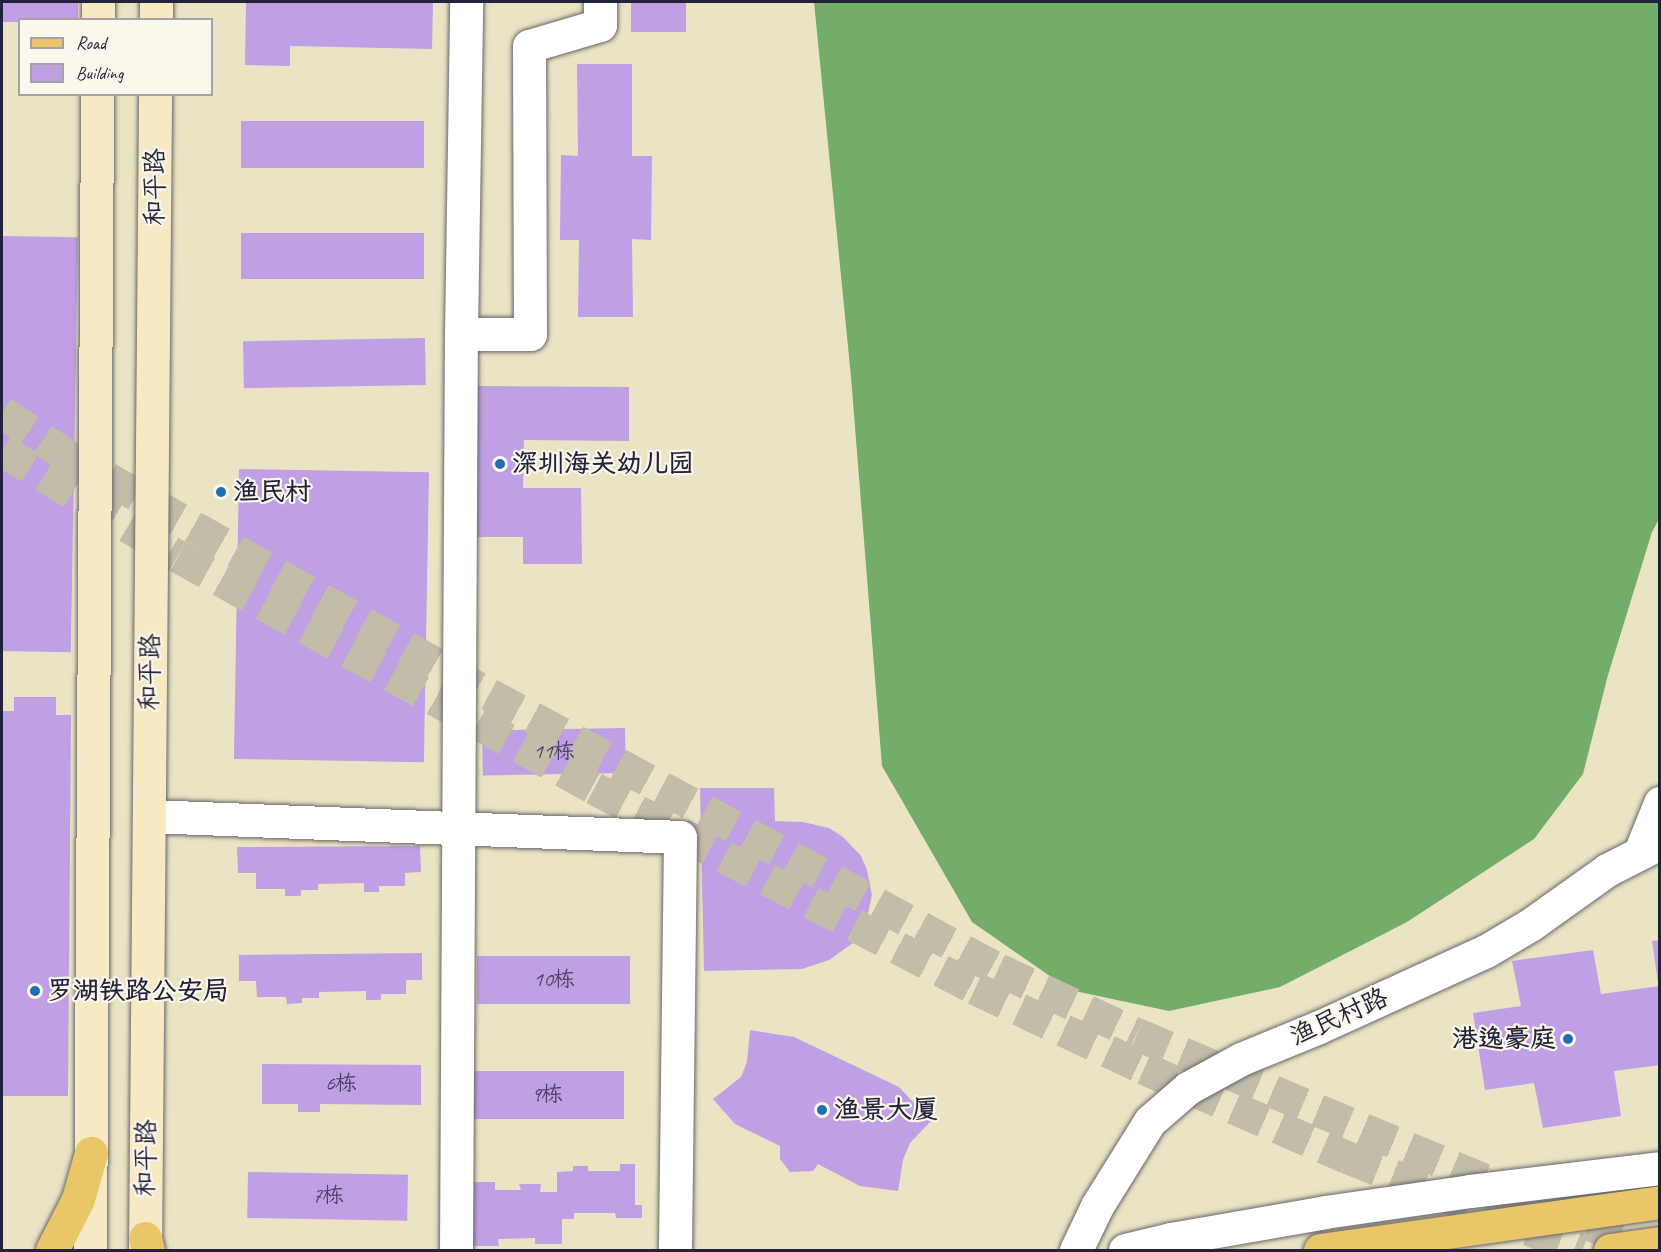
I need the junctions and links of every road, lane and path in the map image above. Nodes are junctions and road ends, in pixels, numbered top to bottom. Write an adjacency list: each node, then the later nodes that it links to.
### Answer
1 (98, 2): 5 (main road)
2 (156, 2): 6 (main road)
3 (466, 2): 9 (street)
4 (600, 2): 9 (street)
5 (98, 18)
6 (156, 18)
7 (97, 96): 14 (main road)
8 (155, 96): 11 (main road, 和平路)
9 (461, 334): 12 (street)
10 (1659, 804): 13 (street)
11 (149, 816): 12 (street); 18 (main road, 和平路)
12 (459, 828): 21 (street); 22 (street)
13 (1650, 846): 23 (street, 渔民村路)
14 (91, 1154): 19 (main road); 20 (main road)
15 (1659, 1168): 24 (street)
16 (1659, 1202): 25 (main road)
17 (1659, 1243): 26 (main road, bridge)
18 (148, 1247)
19 (52, 1251)
20 (90, 1251)
21 (456, 1251)
22 (675, 1251)
23 (1076, 1251)
24 (1125, 1251)
25 (1320, 1251)
26 (1611, 1251)

